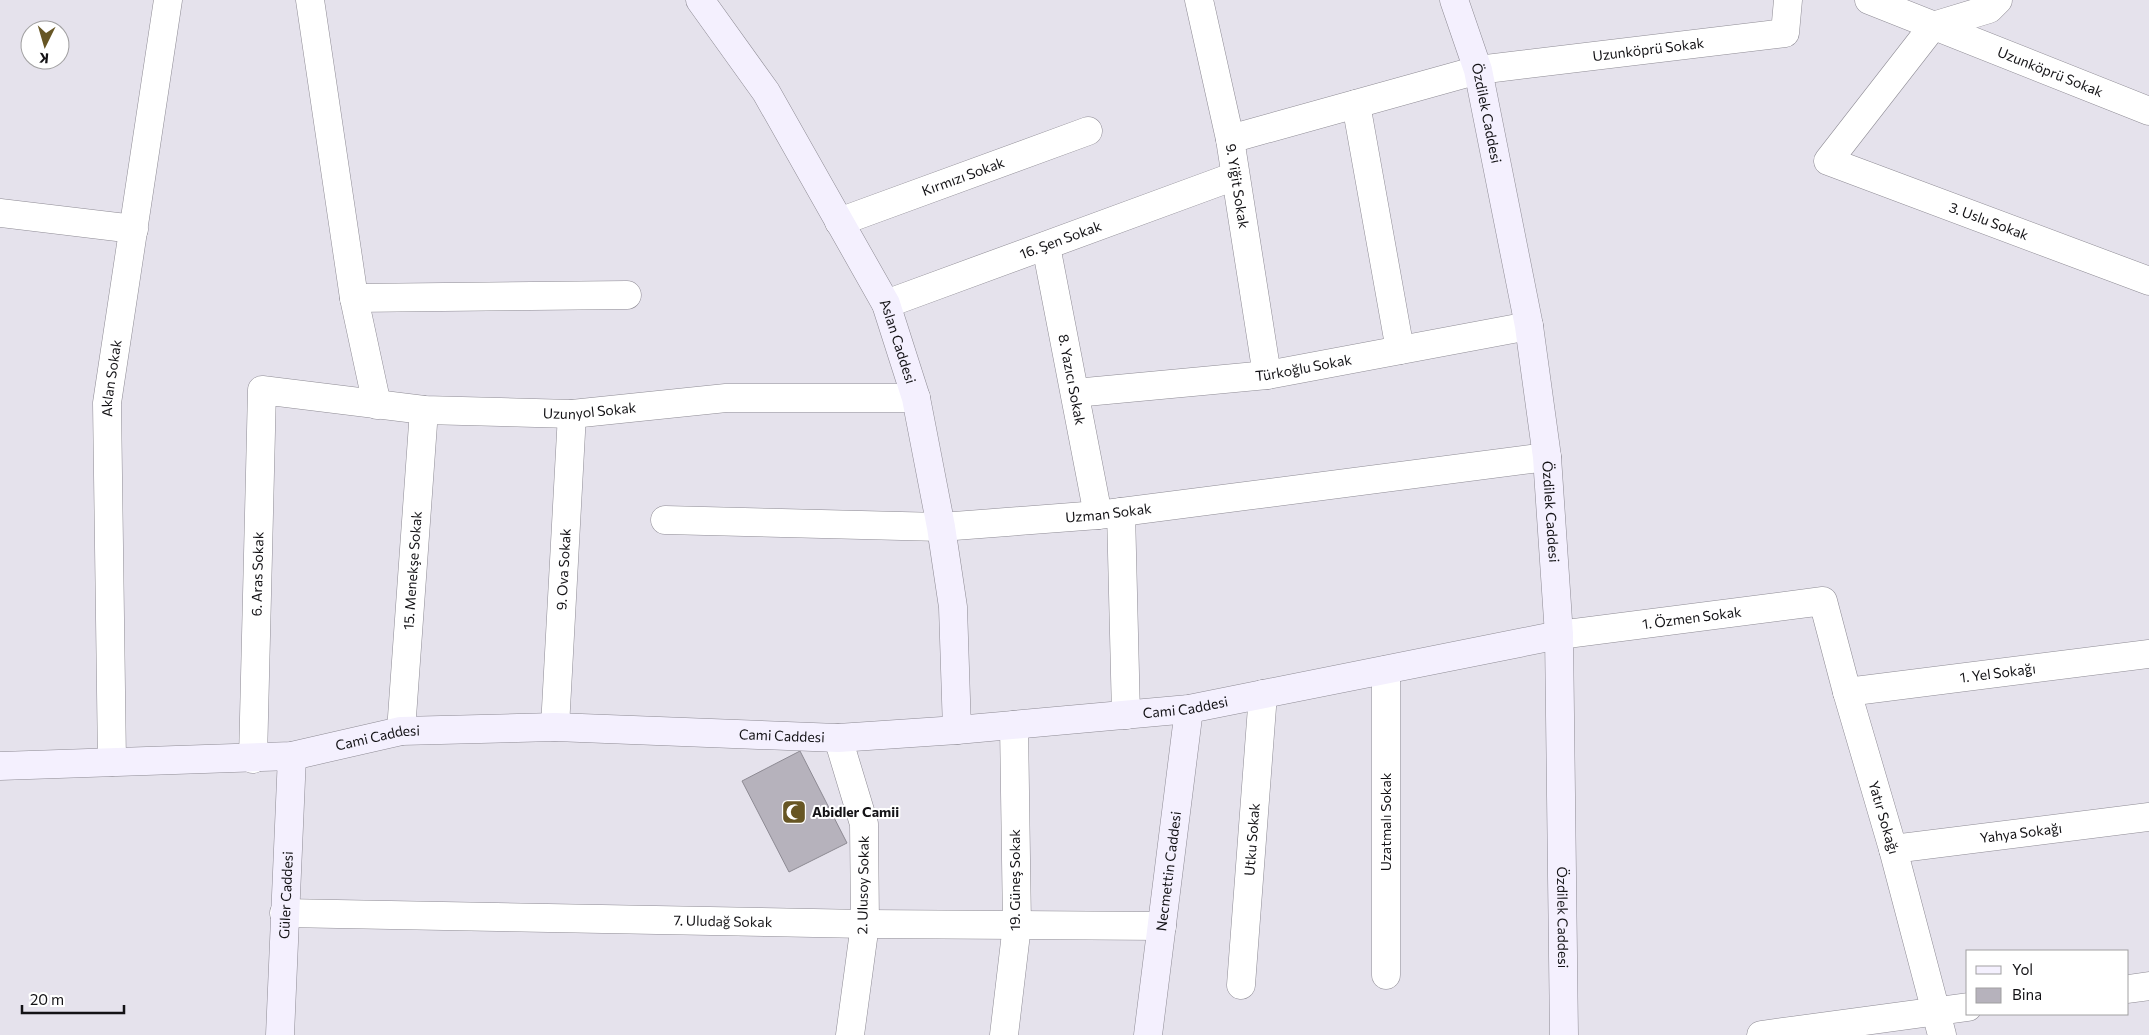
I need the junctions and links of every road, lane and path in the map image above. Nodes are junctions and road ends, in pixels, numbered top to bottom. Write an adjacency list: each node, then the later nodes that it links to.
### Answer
1 (168, 0): 18 (street, Aklan Sokak)
2 (310, 0): 22 (street)
3 (700, 0): 17 (main road, Aslan Caddesi)
4 (1199, 0): 14 (street, 9. Yiğit Sokak)
5 (1454, 0): 10 (main road, Özdilek Caddesi)
6 (1788, 0): 10 (street, Uzunköprü Sokak)
7 (1869, 0): 9 (street, Uzunköprü Sokak)
8 (1998, 0): 9 (street)
9 (1933, 26): 12 (street, Uzunköprü Sokak); 20 (street, 3. Uslu Sokak)
10 (1478, 70): 11 (street); 24 (main road, Özdilek Caddesi)
11 (1356, 104): 14 (street); 25 (street)
12 (2149, 111)
13 (1088, 131): 17 (street, Kırmızı Sokak)
14 (1230, 139): 15 (street, 9. Yiğit Sokak)
15 (1235, 176): 19 (street, 16. Şen Sokak); 26 (street, 9. Yiğit Sokak)
16 (0, 213): 18 (street)
17 (839, 222): 23 (main road, Aslan Caddesi)
18 (134, 229): 52 (street, Aklan Sokak)
19 (1046, 246): 23 (street, 16. Şen Sokak); 28 (street, 8. Yazıcı Sokak)
20 (2149, 281)
21 (627, 295): 22 (street)
22 (354, 298): 30 (street)
23 (886, 304): 29 (main road, Aslan Caddesi)
24 (1529, 326): 25 (street, Türkoğlu Sokak); 33 (main road, Özdilek Caddesi)
25 (1400, 350): 26 (street, Türkoğlu Sokak)
26 (1267, 375): 28 (street, Türkoğlu Sokak)
27 (262, 390): 30 (street, Uzunyol Sokak); 51 (street, 6. Aras Sokak)
28 (1075, 393): 34 (street, 8. Yazıcı Sokak)
29 (916, 398): 32 (street, Uzunyol Sokak); 36 (main road, Aslan Caddesi)
30 (377, 405): 31 (street, Uzunyol Sokak)
31 (424, 410): 32 (street, Uzunyol Sokak); 48 (street, 15. Menekşe Sokak)
32 (572, 414): 46 (street, 9. Ova Sokak)
33 (1548, 457): 34 (street, Uzman Sokak); 38 (main road, Özdilek Caddesi)
34 (1110, 513): 36 (street, Uzman Sokak); 44 (street, 8. Yazıcı Sokak)
35 (665, 520): 36 (street, Uzman Sokak)
36 (941, 527): 47 (main road, Aslan Caddesi)
37 (1823, 601): 38 (street, 1. Özmen Sokak); 41 (street, Yatır Sokağı)
38 (1559, 635): 40 (main road, Cami Caddesi); 70 (main road, Özdilek Caddesi)
39 (2149, 654): 41 (street, 1. Yel Sokağı)
40 (1386, 670): 42 (main road, Cami Caddesi); 60 (street, Uzatmalı Sokak)
41 (1847, 692): 55 (street, Yatır Sokağı)
42 (1263, 694): 43 (main road, Cami Caddesi); 61 (street, Utku Sokak)
43 (1189, 709): 44 (main road, Cami Caddesi); 59 (main road, Necmettin Caddesi)
44 (1126, 714): 45 (main road, Cami Caddesi)
45 (1014, 725): 47 (main road, Cami Caddesi); 58 (street, 19. Güneş Sokak)
46 (555, 727): 48 (main road, Cami Caddesi); 49 (main road, Cami Caddesi)
47 (957, 730): 49 (main road, Cami Caddesi)
48 (401, 731): 50 (main road, Cami Caddesi)
49 (838, 738): 57 (street, 2. Ulusoy Sokak)
50 (292, 756): 51 (main road, Cami Caddesi); 56 (main road, Güler Caddesi)
51 (253, 759): 52 (main road, Cami Caddesi)
52 (112, 762): 53 (main road, Cami Caddesi)
53 (0, 766)
54 (2149, 817): 55 (street, Yahya Sokağı)
55 (1893, 849): 65 (street, Yatır Sokağı)
56 (284, 914): 57 (street, 7. Uludağ Sokak); 66 (main road, Güler Caddesi)
57 (865, 924): 58 (street, 7. Uludağ Sokak); 67 (street, 2. Ulusoy Sokak)
58 (1016, 925): 59 (street, 7. Uludağ Sokak); 68 (street, 19. Güneş Sokak)
59 (1162, 926): 69 (main road, Necmettin Caddesi)
60 (1386, 975)
61 (1241, 985)
62 (2149, 986): 63 (street)
63 (2129, 988)
64 (1966, 1008): 65 (street)
65 (1938, 1023): 71 (street)
66 (282, 1035)
67 (850, 1035)
68 (1004, 1035)
69 (1148, 1035)
70 (1564, 1035)
71 (1761, 1035)

